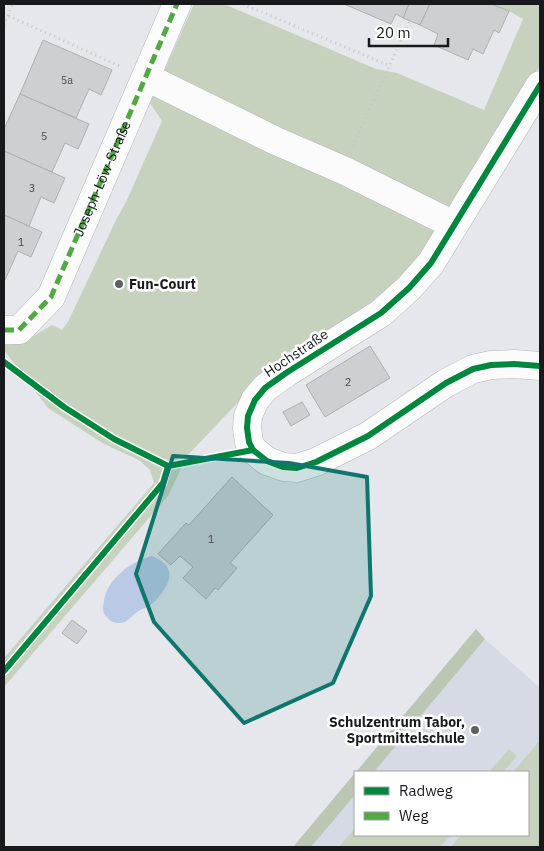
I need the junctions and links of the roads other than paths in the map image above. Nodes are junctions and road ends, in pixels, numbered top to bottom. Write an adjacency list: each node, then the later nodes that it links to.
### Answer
1 (177, 4): 2 (street, Joseph-Löw-Straße)
2 (146, 77): 4 (street); 5 (street, Joseph-Löw-Straße)
3 (540, 85): 4 (street, Hochstraße)
4 (454, 225): 6 (street, Hochstraße)
5 (4, 330)
6 (540, 366)

